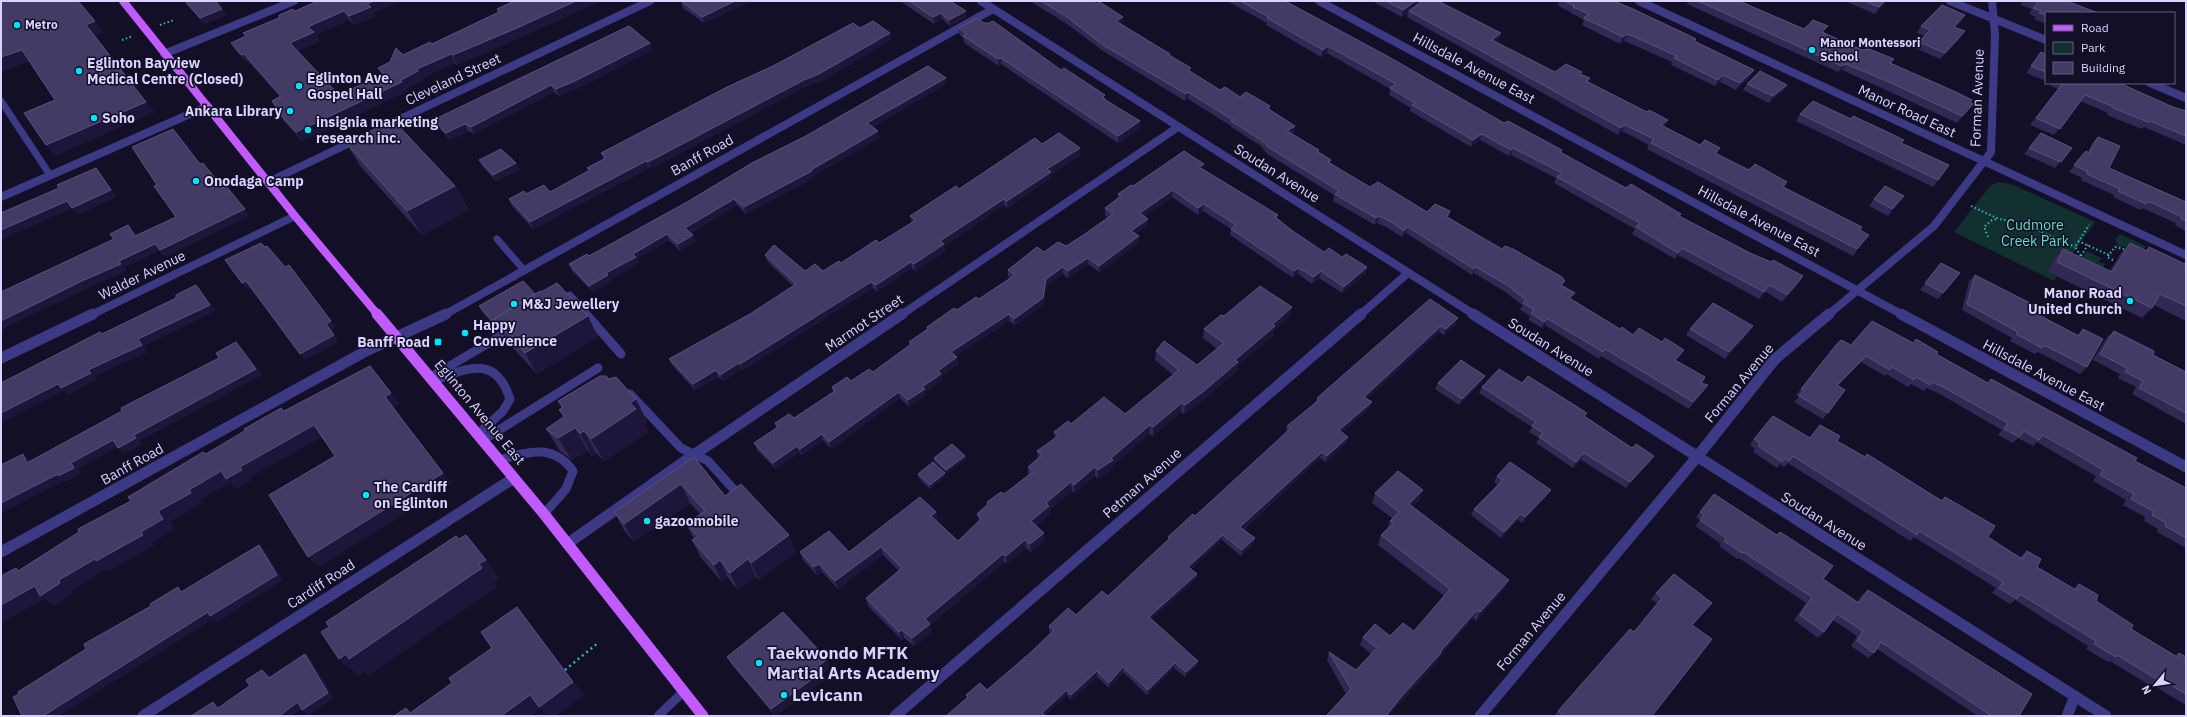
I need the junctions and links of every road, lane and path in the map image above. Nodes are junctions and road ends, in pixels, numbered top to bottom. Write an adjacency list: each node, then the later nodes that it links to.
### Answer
1 (123, 1): 12 (main road, Eglinton Avenue East)
2 (294, 1): 12 (street)
3 (650, 1): 20 (street, Cleveland Street)
4 (981, 1): 9 (street, Soudan Avenue)
5 (1319, 1): 39 (street, Hillsdale Avenue East)
6 (1639, 1): 18 (street, Manor Road East)
7 (1950, 1): 10 (street)
8 (1992, 1): 10 (street, Forman Avenue)
9 (993, 9): 17 (street, Soudan Avenue); 37 (street, Banff Road)
10 (1994, 19): 11 (street); 18 (street, Forman Avenue)
11 (2045, 40)
12 (164, 54): 16 (main road, Eglinton Avenue East)
13 (2152, 84): 14 (street)
14 (2186, 98)
15 (1, 100): 19 (lane)
16 (208, 106): 19 (street); 20 (main road, Eglinton Avenue East)
17 (1178, 127): 38 (street, Soudan Avenue); 49 (street, Marmot Street)
18 (1986, 162): 32 (street, Manor Road East); 39 (street, Forman Avenue)
19 (50, 175): 21 (street)
20 (268, 182): 23 (main road, Eglinton Avenue East)
21 (1, 197)
22 (1971, 206): 24 (path)
23 (295, 216): 42 (main road, Eglinton Avenue East); 44 (street, Walder Avenue)
24 (1999, 219): 26 (path); 30 (path)
25 (2092, 220): 28 (path)
26 (1988, 237)
27 (497, 239): 37 (lane)
28 (2078, 241): 29 (path); 30 (path)
29 (2088, 245): 33 (path); 34 (path)
30 (2075, 247): 34 (path)
31 (2133, 251): 33 (path)
32 (2186, 254)
33 (2109, 255): 36 (path)
34 (2081, 256): 35 (path)
35 (2077, 261)
36 (2116, 262)
37 (524, 270): 42 (street, Banff Road)
38 (1408, 273): 50 (street, Soudan Avenue); 65 (street, Petman Avenue)
39 (1858, 290): 50 (street, Forman Avenue); 52 (street, Hillsdale Avenue East)
40 (556, 303): 43 (lane)
41 (522, 323): 46 (lane)
42 (397, 336): 46 (main road, Eglinton Avenue East); 57 (street, Banff Road)
43 (621, 354)
44 (1, 358)
45 (598, 368): 48 (lane)
46 (432, 379): 48 (main road, Eglinton Avenue East); 48 (lane)
47 (621, 390): 49 (lane)
48 (481, 437): 51 (main road, Eglinton Avenue East)
49 (695, 454): 54 (lane); 56 (street, Marmot Street)
50 (1697, 456): 61 (street, Soudan Avenue); 66 (street, Forman Avenue)
51 (499, 460): 53 (main road, Eglinton Avenue East); 55 (lane)
52 (2186, 467)
53 (514, 478): 55 (main road, Eglinton Avenue East); 62 (street, Cardiff Road)
54 (737, 493)
55 (544, 514): 56 (main road, Eglinton Avenue East)
56 (567, 544): 60 (main road, Eglinton Avenue East)
57 (1, 552)
58 (598, 643): 59 (path)
59 (565, 670)
60 (684, 691): 63 (lane); 64 (main road, Eglinton Avenue East)
61 (2075, 696): 67 (street); 68 (street, Soudan Avenue)
62 (143, 716)
63 (658, 716)
64 (703, 716)
65 (895, 716)
66 (1480, 716)
67 (2067, 716)
68 (2106, 716)

